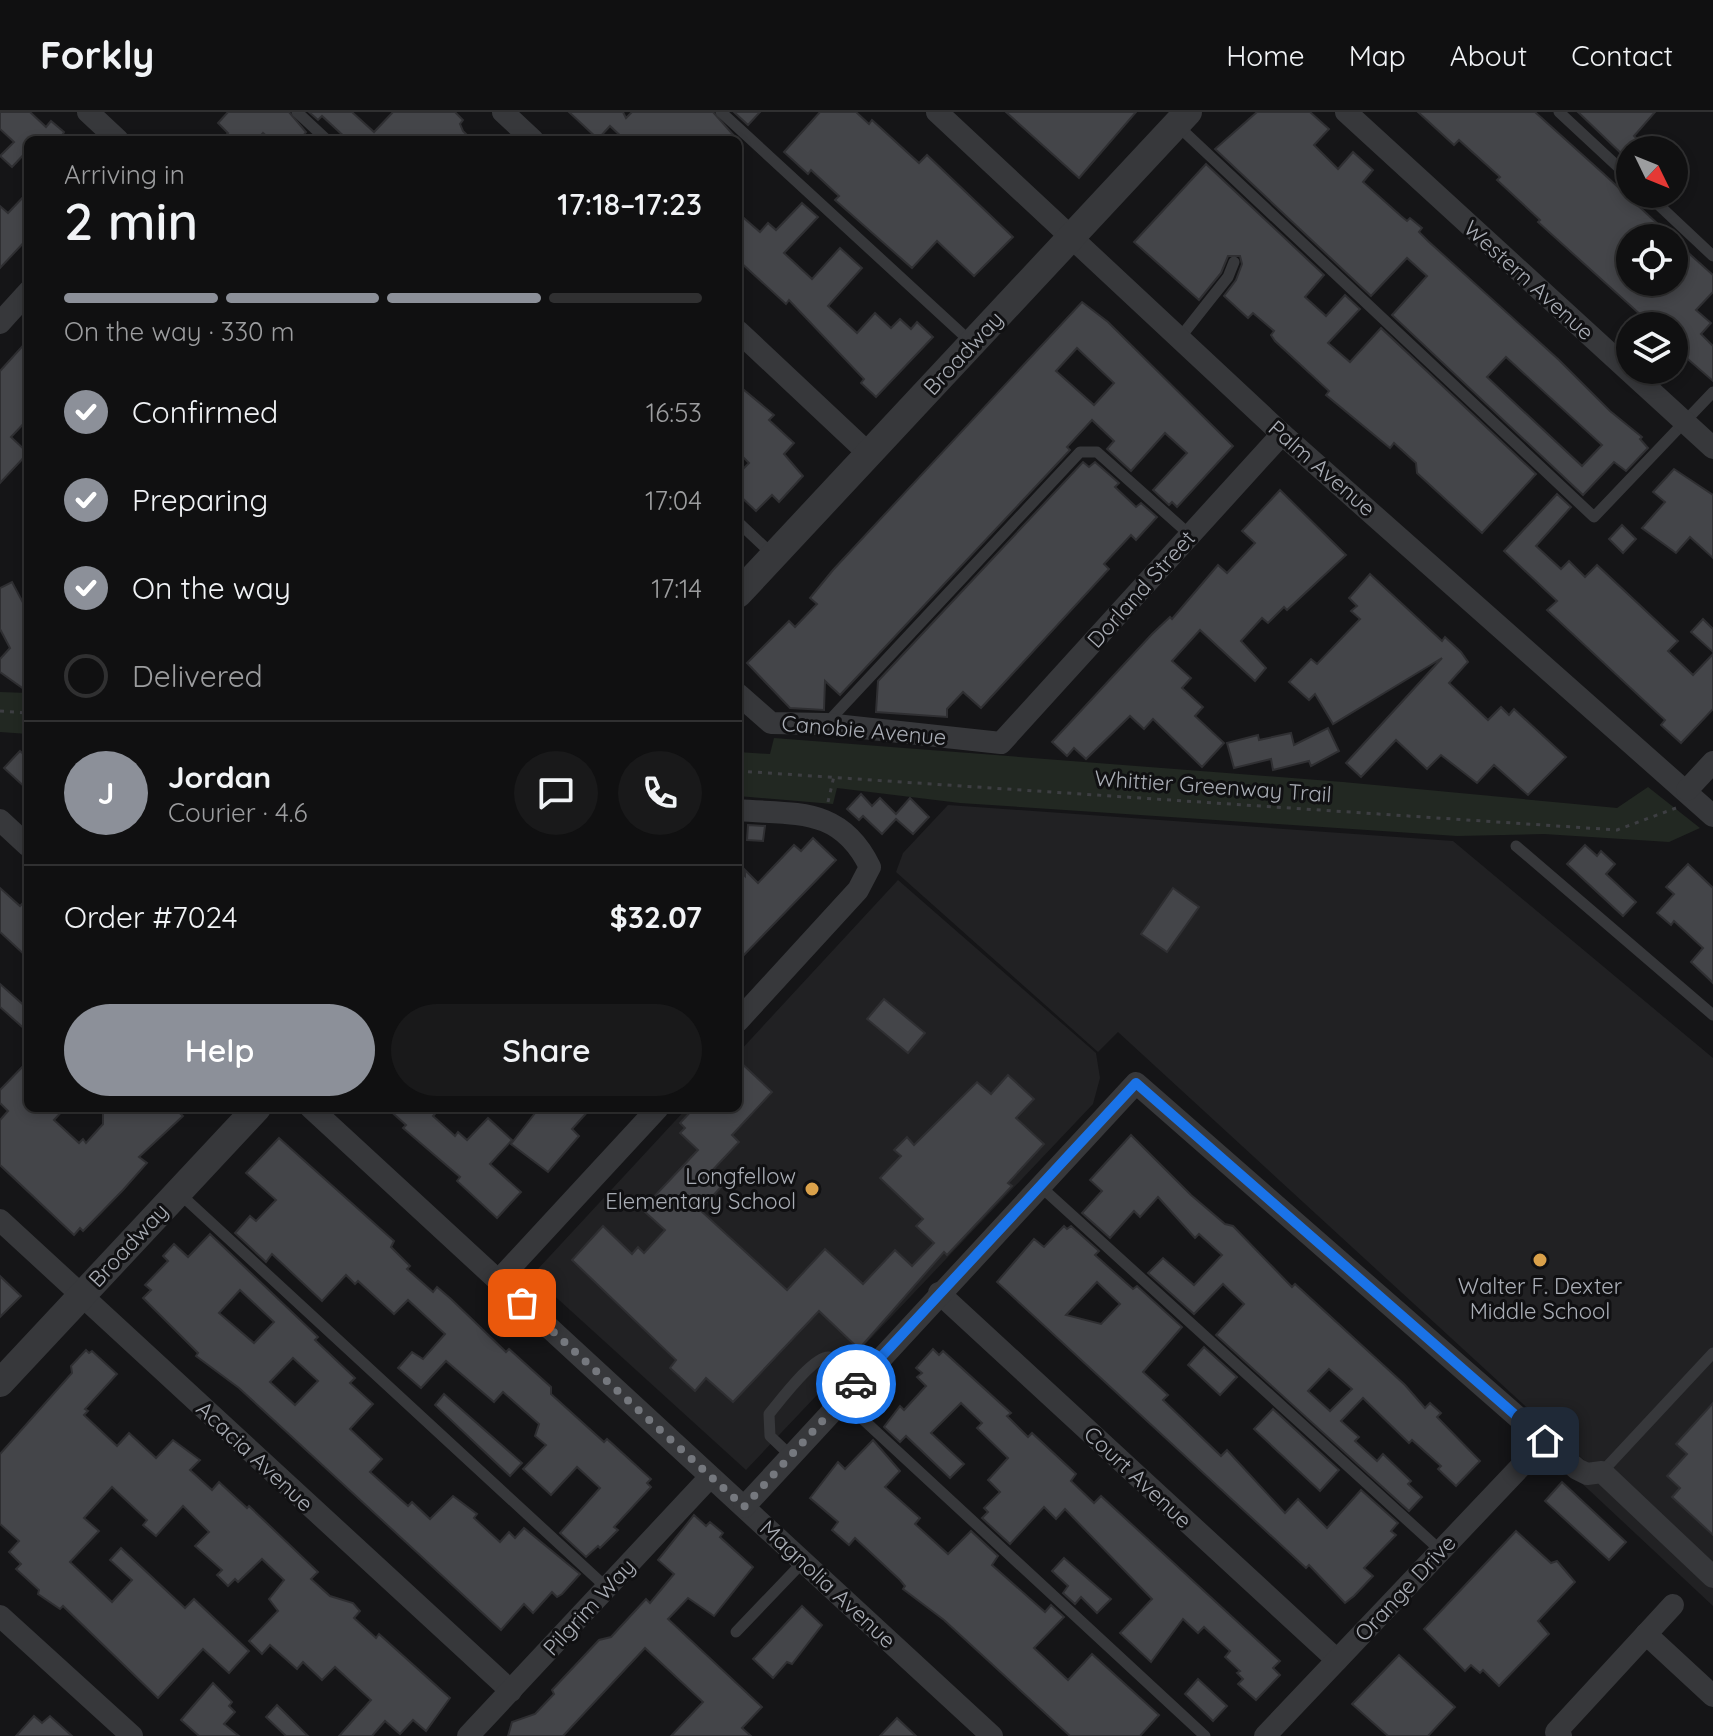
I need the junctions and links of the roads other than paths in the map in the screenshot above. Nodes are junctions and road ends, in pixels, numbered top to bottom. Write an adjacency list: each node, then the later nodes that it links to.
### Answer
1 (88, 112): 9 (street)
2 (297, 112): 10 (lane)
3 (503, 112): 11 (street)
4 (721, 112): 21 (lane)
5 (937, 112): 14 (street, Palm Avenue)
6 (1346, 112): 23 (street, Western Avenue)
7 (1559, 112): 12 (lane)
8 (1183, 118): 14 (street, Broadway); 23 (lane)
9 (114, 136)
10 (323, 136)
11 (529, 136)
12 (1616, 165)
13 (1662, 208): 15 (lane)
14 (1071, 238): 20 (street, Palm Avenue); 21 (street, Broadway)
15 (1713, 256)
16 (1234, 262): 20 (lane)
17 (24, 296): 18 (street)
18 (0, 323)
19 (742, 335): 26 (street)
20 (1179, 339): 24 (street, Palm Avenue)
21 (972, 344): 26 (street, Broadway)
22 (1713, 392): 23 (lane)
23 (1685, 423): 25 (street, Western Avenue)
24 (1282, 434): 28 (street, Dorland Street); 35 (street, Palm Avenue)
25 (1713, 448)
26 (869, 454): 29 (street, Broadway)
27 (742, 526): 29 (lane)
28 (1190, 535): 32 (lane); 33 (street, Dorland Street)
29 (774, 555): 30 (street, Broadway)
30 (742, 590)
31 (742, 698): 32 (street, Canobie Avenue)
32 (826, 724): 33 (street, Canobie Avenue)
33 (1001, 743)
34 (1713, 762): 35 (street)
35 (1684, 798): 37 (street, Palm Avenue)
36 (742, 810): 42 (street)
37 (1713, 816)
38 (0, 820): 39 (street)
39 (24, 842)
40 (1516, 846): 41 (lane)
41 (1713, 1015)
42 (742, 1017)
43 (253, 1112): 47 (street, Broadway)
44 (315, 1112): 49 (street, Magnolia Avenue)
45 (654, 1112): 49 (street)
46 (1040, 1186): 50 (street); 56 (street); 61 (lane)
47 (178, 1192): 51 (street, Broadway); 64 (lane)
48 (0, 1220): 51 (street, Acacia Avenue)
49 (498, 1281): 59 (street, Magnolia Avenue)
50 (939, 1293): 53 (street); 69 (street, Court Avenue)
51 (82, 1295): 54 (street, Broadway); 70 (street, Acacia Avenue)
52 (1713, 1353): 58 (lane)
53 (861, 1378): 55 (street); 57 (lane)
54 (0, 1383)
55 (842, 1400): 57 (street); 75 (lane)
56 (1545, 1441): 58 (street); 61 (street, Orange Drive)
57 (791, 1456): 60 (street)
58 (1602, 1472): 63 (street)
59 (710, 1477): 60 (street, Magnolia Avenue); 64 (street, Pilgrim Way)
60 (744, 1507): 62 (street, Magnolia Avenue)
61 (1440, 1550): 69 (street, Orange Drive)
62 (803, 1562): 67 (lane); 74 (street, Magnolia Avenue)
63 (1713, 1577)
64 (607, 1588): 70 (street, Pilgrim Way)
65 (1673, 1605): 68 (street)
66 (0, 1616): 72 (street)
67 (736, 1632)
68 (1646, 1634): 71 (street); 77 (street)
69 (1337, 1660): 76 (street, Orange Drive)
70 (511, 1691): 73 (street, Pilgrim Way)
71 (1713, 1696)
72 (132, 1736)
73 (468, 1736)
74 (992, 1736)
75 (1205, 1736)
76 (1265, 1736)
77 (1561, 1736)

